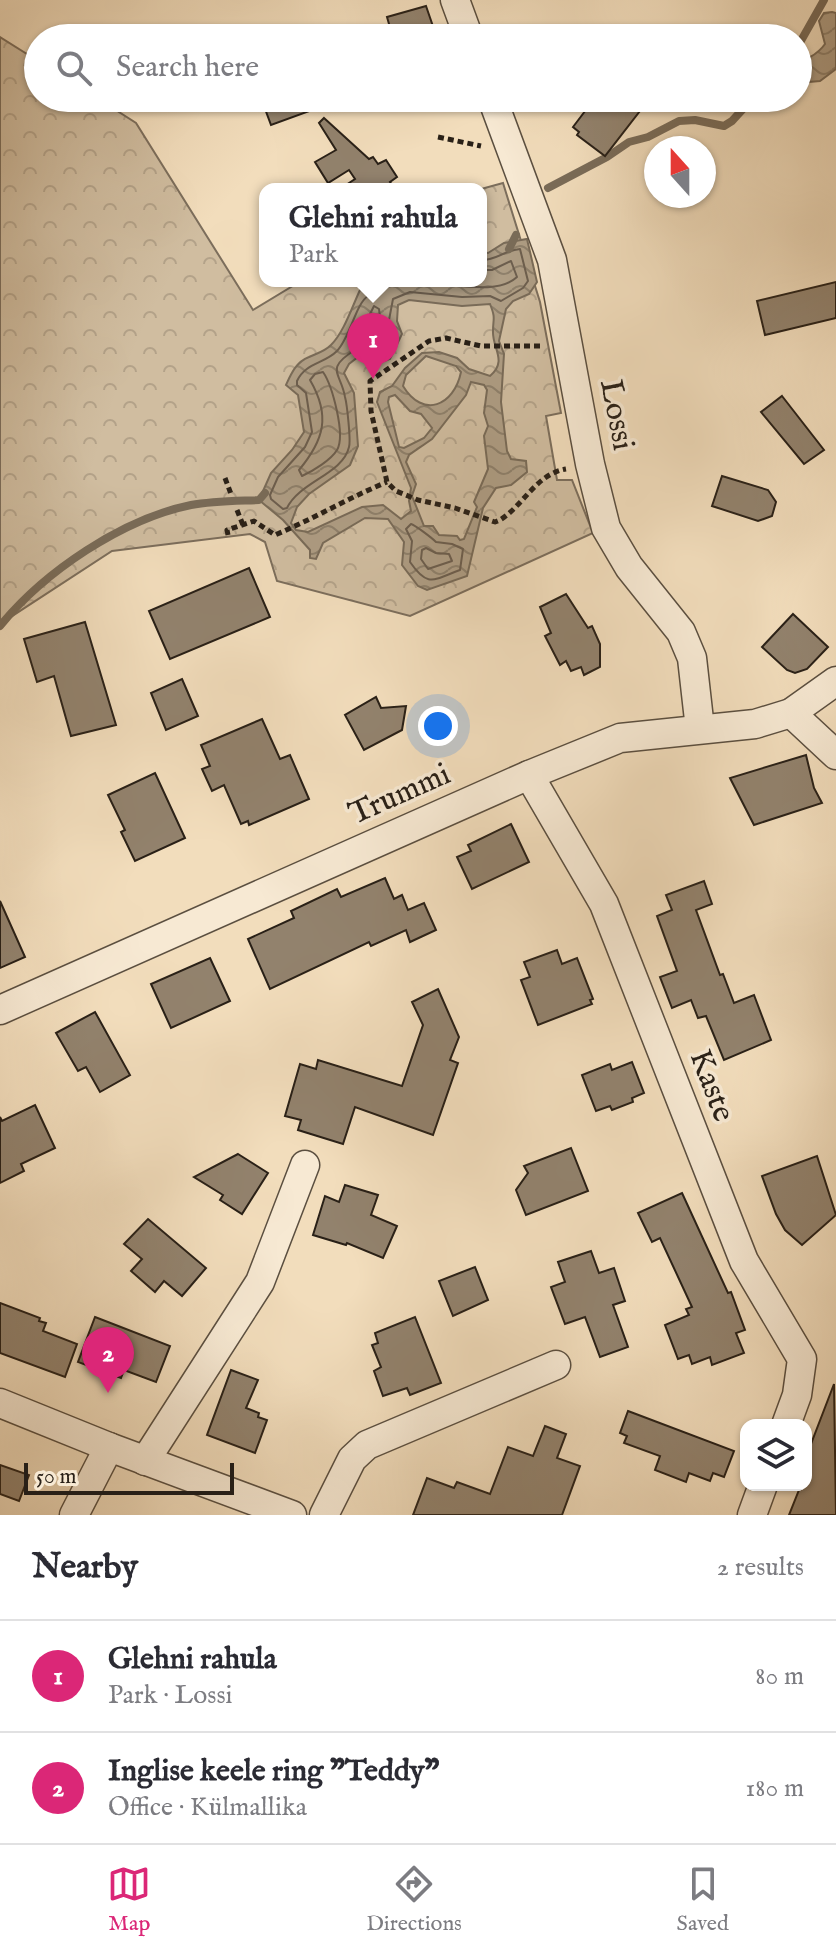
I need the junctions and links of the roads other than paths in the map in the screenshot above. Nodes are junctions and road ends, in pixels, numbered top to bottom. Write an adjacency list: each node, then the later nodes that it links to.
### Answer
1 (455, 0): 2 (street)
2 (464, 24)
3 (497, 112): 6 (street, Lossi)
4 (836, 681): 5 (street, Trummi)
5 (791, 713): 6 (street, Trummi); 7 (street)
6 (700, 729): 8 (street, Trummi)
7 (836, 755)
8 (529, 775): 9 (street, Trummi); 13 (street, Kaste)
9 (0, 1010)
10 (305, 1165): 15 (street)
11 (556, 1365): 19 (street)
12 (0, 1403): 14 (street)
13 (788, 1419)
14 (109, 1447): 15 (street); 17 (street)
15 (145, 1461): 18 (street)
16 (761, 1491): 20 (street)
17 (74, 1515)
18 (292, 1515)
19 (324, 1515)
20 (752, 1515)

